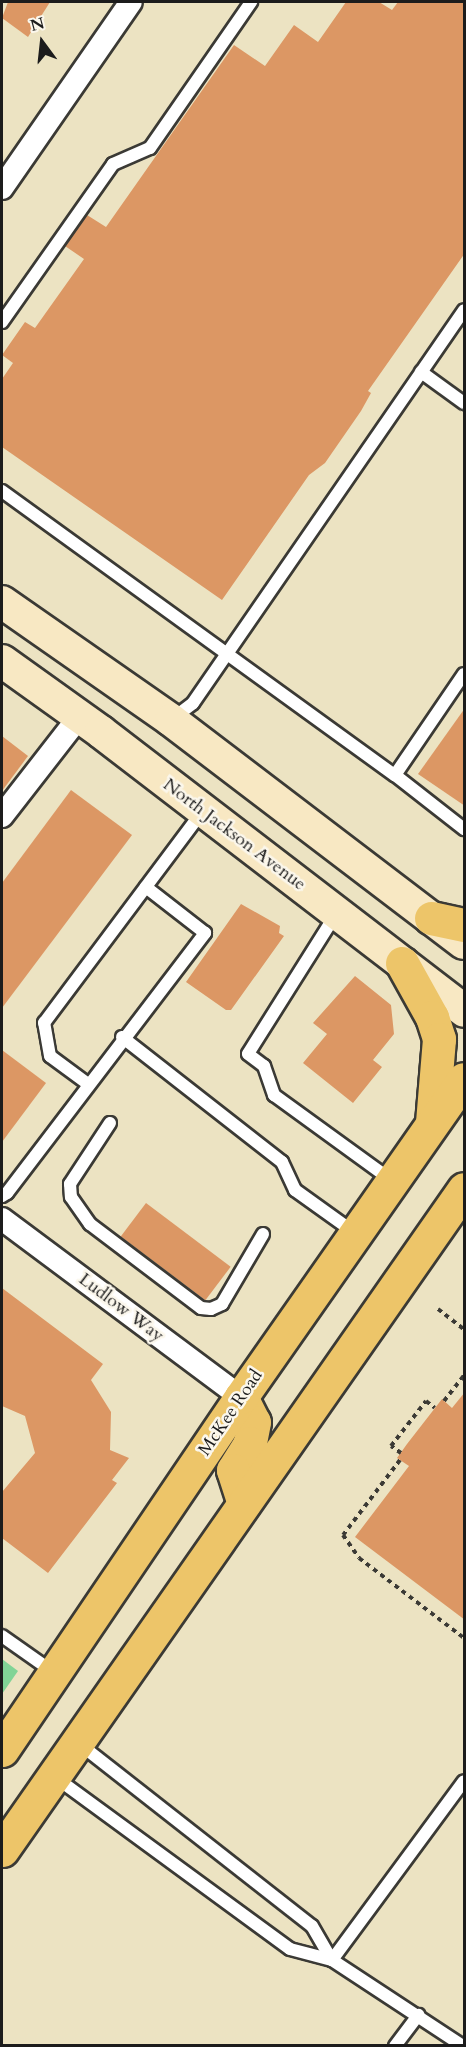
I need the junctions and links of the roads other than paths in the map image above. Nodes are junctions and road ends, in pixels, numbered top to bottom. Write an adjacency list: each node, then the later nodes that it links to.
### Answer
1 (131, 2): 3 (street)
2 (251, 2): 5 (lane)
3 (2, 188)
4 (465, 310): 6 (lane)
5 (2, 322)
6 (422, 372): 7 (lane); 10 (lane)
7 (465, 403)
8 (2, 491): 10 (lane)
9 (2, 602): 14 (main road)
10 (226, 654): 14 (lane); 15 (lane)
11 (2, 661): 13 (main road, North Jackson Avenue)
12 (465, 674): 15 (lane)
13 (79, 717): 16 (main road, North Jackson Avenue); 17 (street)
14 (171, 720): 21 (main road)
15 (395, 775): 18 (lane)
16 (202, 812): 19 (lane); 20 (main road, North Jackson Avenue)
17 (2, 816)
18 (465, 830)
19 (146, 887): 26 (lane); 28 (lane)
20 (336, 913): 24 (main road, North Jackson Avenue); 31 (lane)
21 (431, 918): 22 (main road); 23 (main road)
22 (465, 924)
23 (465, 943)
24 (402, 963): 25 (main road, North Jackson Avenue); 30 (main road)
25 (465, 1011)
26 (122, 1037): 28 (lane); 35 (lane)
27 (465, 1078): 30 (main road, McKee Road)
28 (88, 1084): 33 (lane)
29 (110, 1123): 36 (lane)
30 (432, 1126): 31 (main road, McKee Road)
31 (391, 1181): 35 (main road, McKee Road)
32 (463, 1194): 38 (main road)
33 (2, 1196)
34 (2, 1219): 37 (street, Ludlow Way)
35 (355, 1233): 37 (main road, McKee Road)
36 (263, 1234)
37 (241, 1397): 38 (main road); 40 (main road, McKee Road)
38 (244, 1503): 41 (main road)
39 (2, 1636): 40 (lane)
40 (53, 1672): 42 (main road, McKee Road)
41 (77, 1741): 43 (main road); 46 (lane)
42 (2, 1750)
43 (53, 1775): 45 (main road); 46 (lane)
44 (465, 1781): 46 (lane)
45 (2, 1850)
46 (332, 1960): 47 (lane)
47 (418, 2015): 48 (lane); 49 (lane)
48 (395, 2046)
49 (463, 2046)

